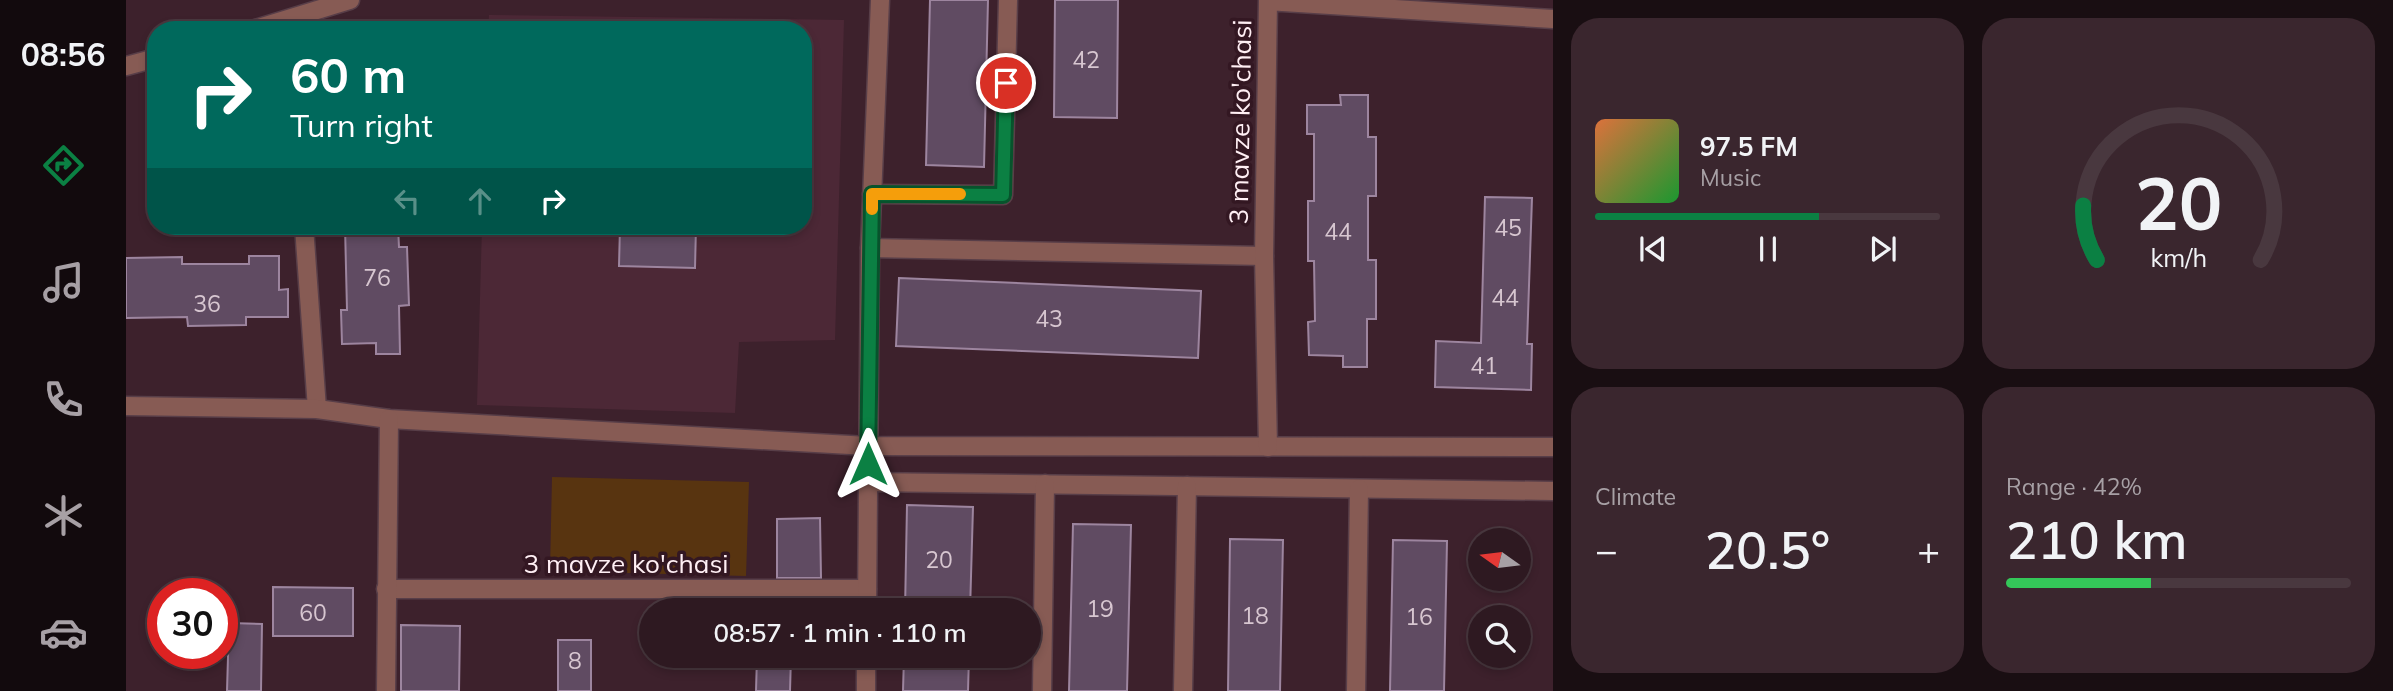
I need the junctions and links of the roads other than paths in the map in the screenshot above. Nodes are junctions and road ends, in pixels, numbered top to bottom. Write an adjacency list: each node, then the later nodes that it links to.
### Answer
1 (350, 0): 5 (street)
2 (880, 0): 8 (street)
3 (1008, 0): 8 (street)
4 (1553, 19): 11 (street, 3 mavze ko'chasi)
5 (298, 21)
6 (147, 60): 7 (street)
7 (126, 66)
8 (872, 194): 10 (street)
9 (305, 235): 13 (street)
10 (870, 248): 11 (street); 15 (street)
11 (1264, 256): 16 (street, 3 mavze ko'chasi)
12 (126, 406): 13 (street)
13 (317, 409): 14 (street)
14 (389, 419): 15 (street); 23 (street)
15 (868, 446): 16 (street); 18 (street)
16 (1268, 447): 17 (street)
17 (1553, 447)
18 (868, 482): 19 (street); 24 (street)
19 (1045, 484): 20 (street); 29 (street)
20 (1187, 486): 21 (street); 30 (street)
21 (1359, 489): 22 (street); 31 (street)
22 (1553, 491)
23 (386, 589): 24 (street, 3 mavze ko'chasi); 27 (street)
24 (867, 589): 25 (street)
25 (867, 598)
26 (866, 668): 28 (street)
27 (386, 691)
28 (866, 691)
29 (1042, 691)
30 (1183, 691)
31 (1356, 691)

